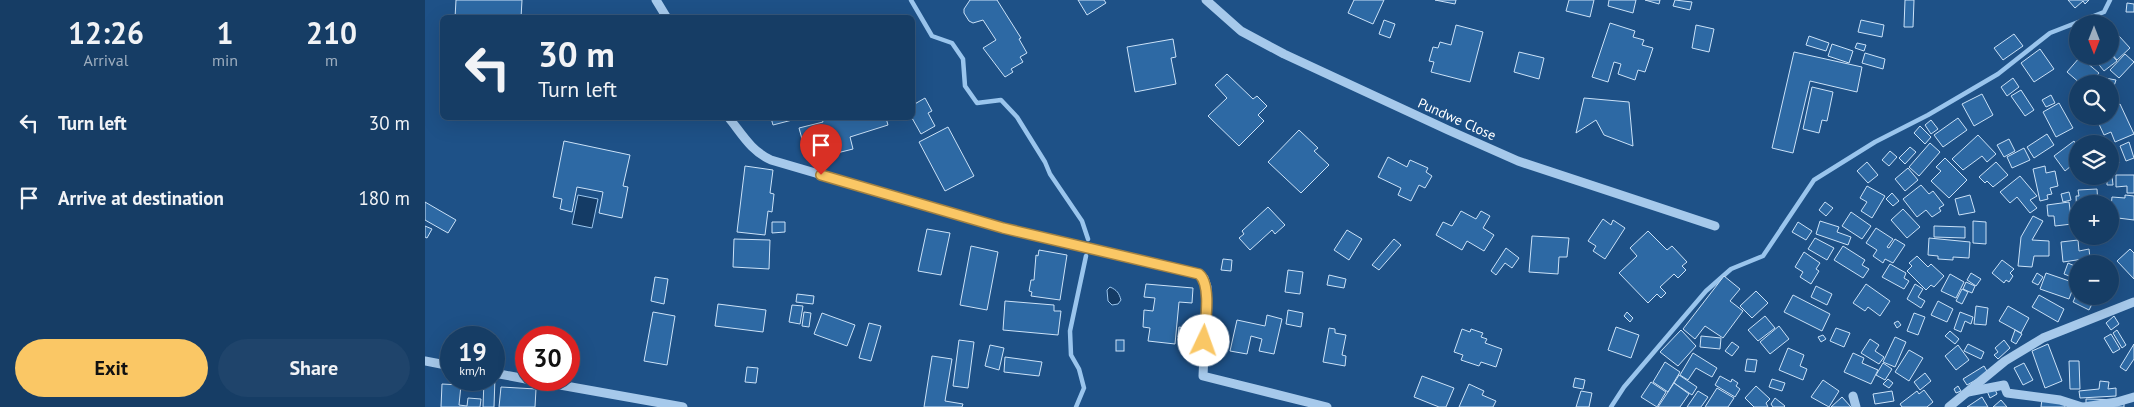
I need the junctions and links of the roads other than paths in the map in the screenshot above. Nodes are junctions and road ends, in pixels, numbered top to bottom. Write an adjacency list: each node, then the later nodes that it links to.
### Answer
1 (656, 0): 3 (street)
2 (1206, 0): 5 (street, Pundwe Close)
3 (665, 15)
4 (731, 120): 14 (street)
5 (1715, 226)
6 (2134, 302): 10 (street)
7 (425, 361): 8 (street)
8 (440, 364)
9 (580, 389): 13 (street)
10 (1964, 393): 16 (street); 17 (street)
11 (1853, 396): 15 (street)
12 (2134, 396): 17 (street)
13 (683, 407)
14 (1327, 407)
15 (1856, 407)
16 (1949, 407)
17 (2083, 407)

